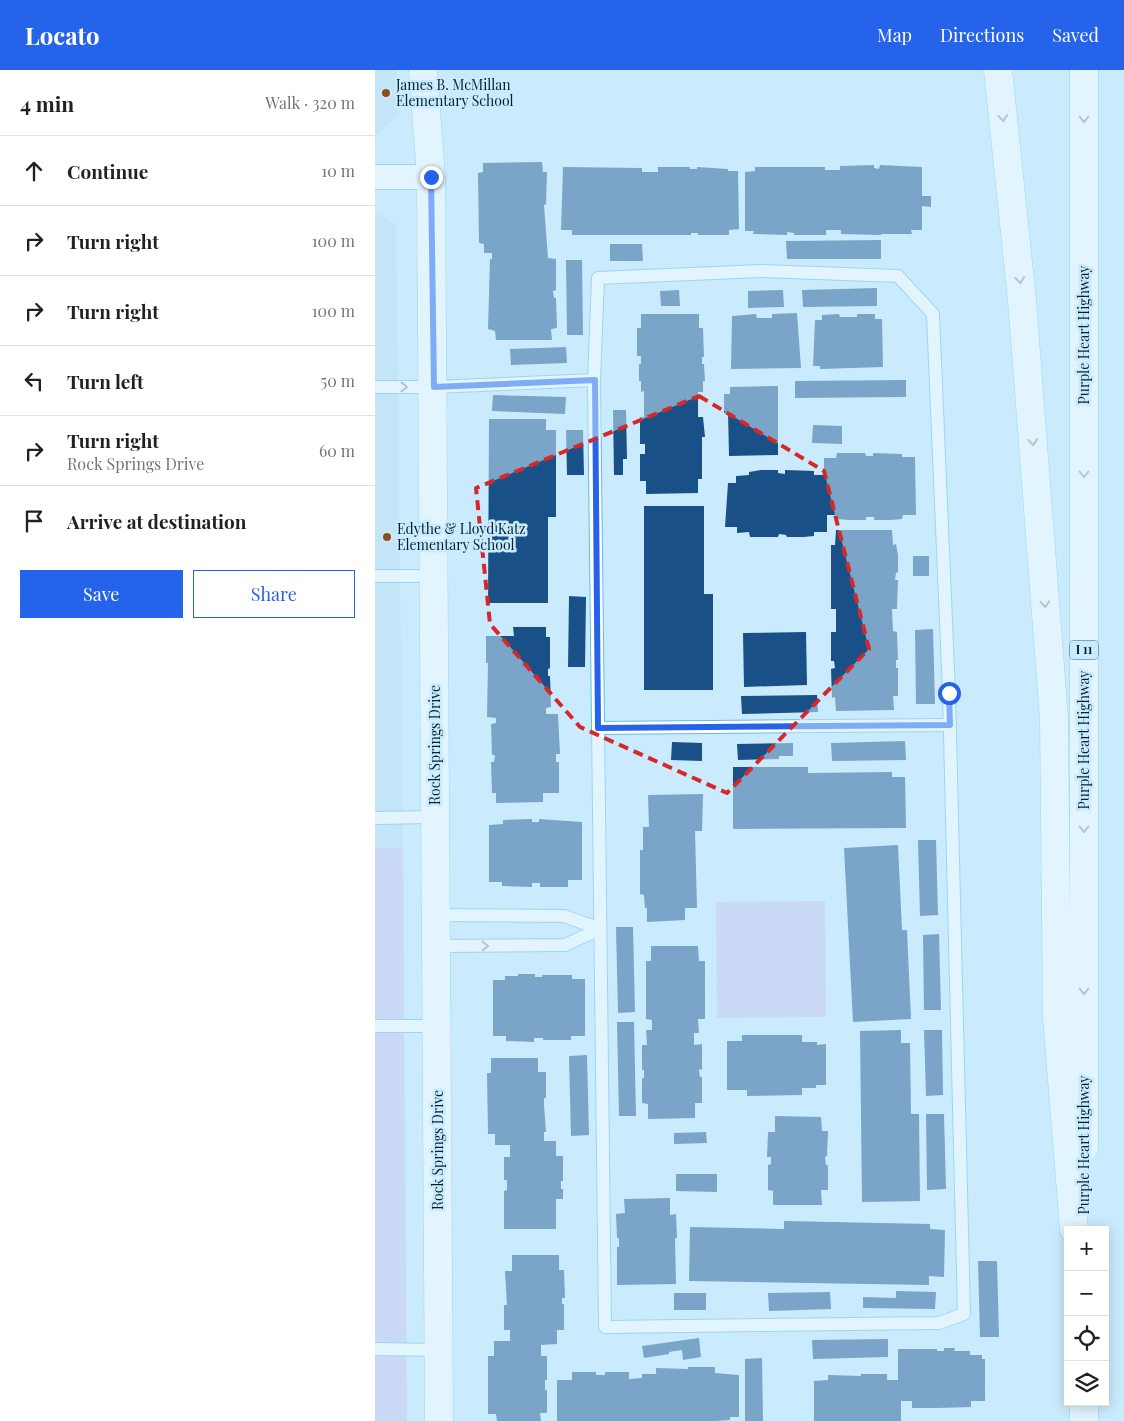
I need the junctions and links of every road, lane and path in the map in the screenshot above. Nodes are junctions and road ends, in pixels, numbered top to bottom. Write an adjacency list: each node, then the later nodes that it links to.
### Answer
1 (423, 70): 5 (main road, Rock Springs Drive)
2 (998, 70): 20 (main road, one-way to 20)
3 (1083, 70): 21 (main road, Purple Heart Highway / I 11, one-way to 21)
4 (375, 177): 5 (street)
5 (431, 177): 8 (main road, Rock Springs Drive)
6 (595, 380): 8 (lane); 11 (lane); 12 (lane)
7 (375, 387): 8 (lane, one-way to 8)
8 (434, 387): 10 (main road, Rock Springs Drive)
9 (375, 576): 10 (lane)
10 (434, 576): 14 (main road, Rock Springs Drive)
11 (950, 725): 12 (lane); 16 (lane)
12 (598, 728): 16 (lane)
13 (375, 817): 14 (lane)
14 (435, 817): 15 (main road, Rock Springs Drive)
15 (436, 915): 16 (lane); 17 (main road, Rock Springs Drive)
16 (600, 929): 17 (lane, one-way to 16)
17 (437, 946): 19 (main road, Rock Springs Drive)
18 (375, 1026): 19 (lane)
19 (438, 1026): 23 (main road, Rock Springs Drive)
20 (1074, 1226)
21 (1084, 1226)
22 (375, 1349): 23 (lane)
23 (439, 1350): 25 (main road, Rock Springs Drive)
24 (1084, 1406): 26 (main road)
25 (439, 1421)
26 (1084, 1421)

